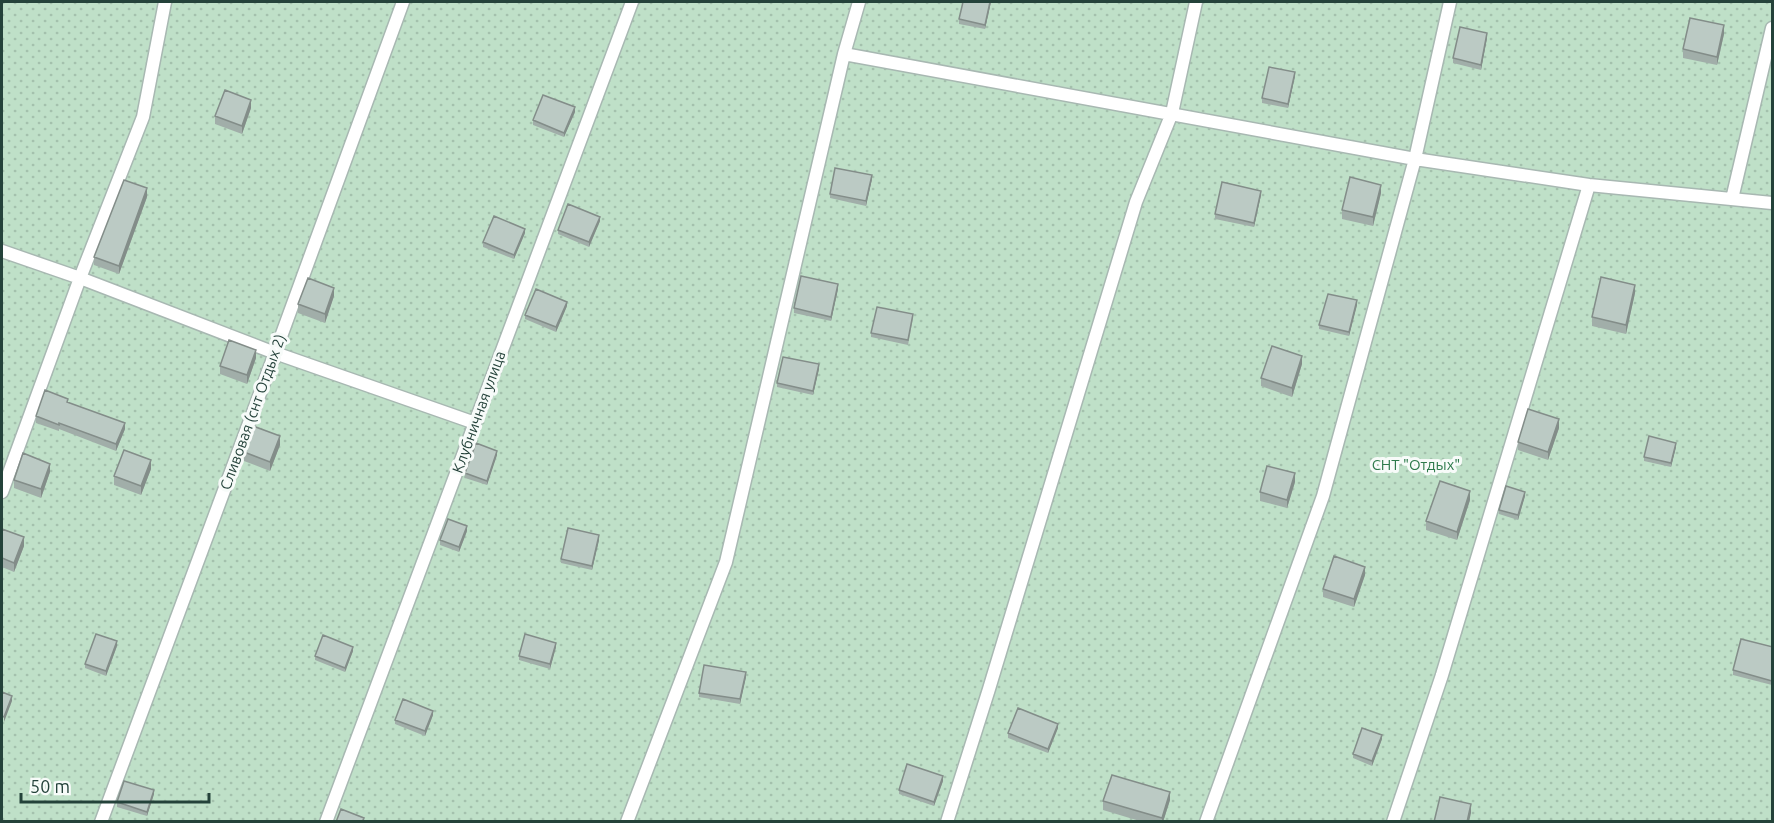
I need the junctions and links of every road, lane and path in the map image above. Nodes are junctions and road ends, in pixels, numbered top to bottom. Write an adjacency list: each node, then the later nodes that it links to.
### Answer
1 (165, 2): 15 (lane)
2 (403, 2): 16 (lane, Сливовая (снт Отдых 2))
3 (632, 2): 17 (lane, Клубничная улица)
4 (859, 2): 8 (lane)
5 (1196, 2): 9 (lane)
6 (1450, 2): 10 (lane)
7 (1773, 28): 12 (lane)
8 (844, 54): 9 (lane); 21 (lane)
9 (1172, 113): 10 (lane); 22 (lane)
10 (1415, 159): 11 (lane); 23 (lane)
11 (1589, 185): 12 (lane); 24 (lane)
12 (1732, 199): 13 (lane)
13 (1773, 203)
14 (2, 251): 15 (lane)
15 (80, 278): 16 (lane); 18 (lane)
16 (275, 353): 17 (lane); 19 (lane, Сливовая (снт Отдых 2))
17 (475, 423): 20 (lane, Клубничная улица)
18 (2, 492)
19 (101, 822)
20 (326, 822)
21 (627, 822)
22 (947, 822)
23 (1206, 822)
24 (1393, 822)

